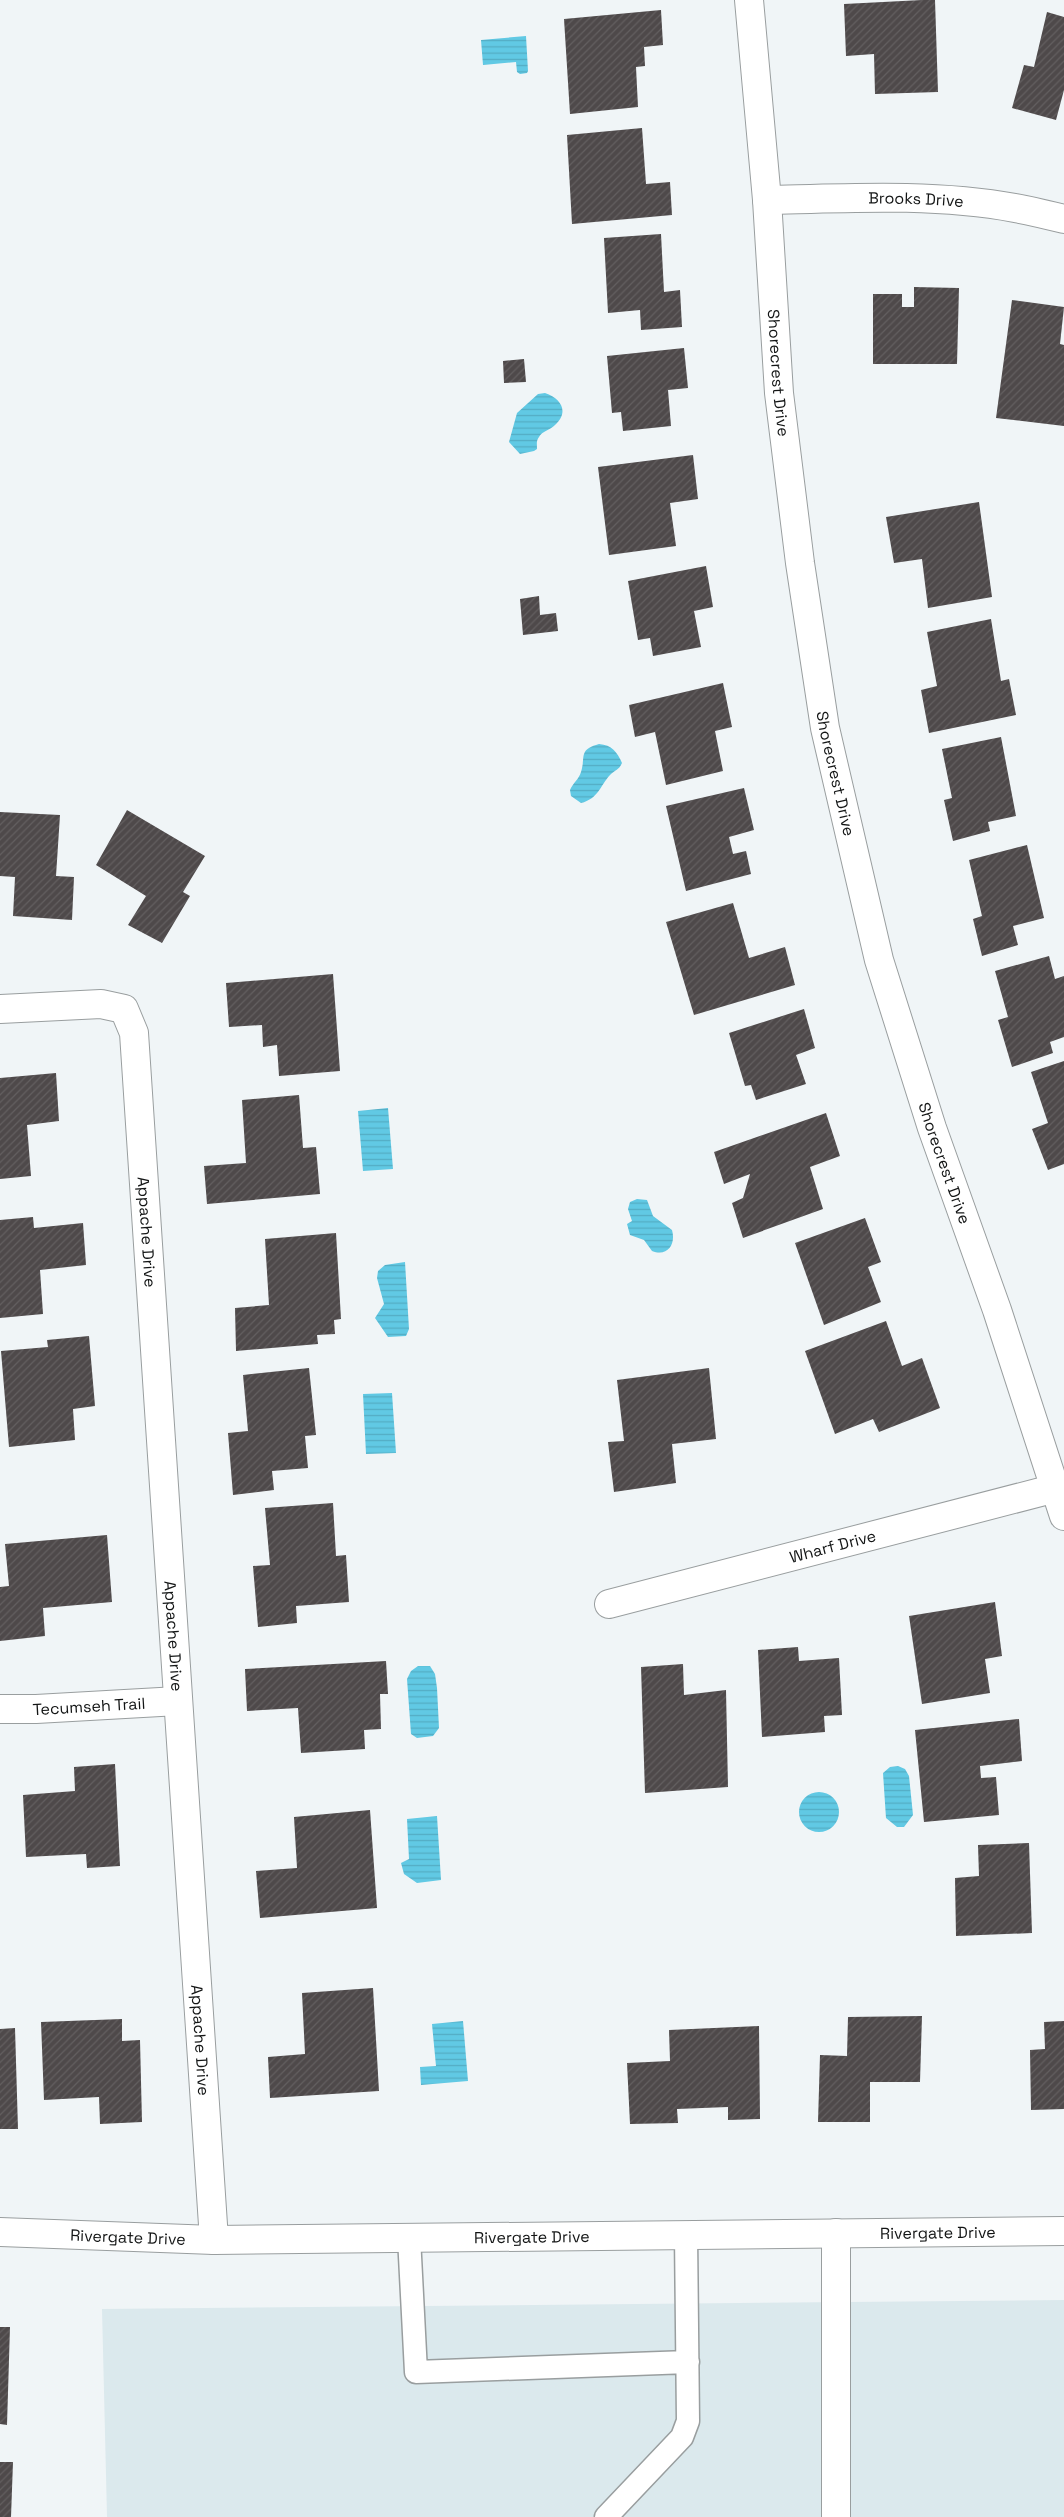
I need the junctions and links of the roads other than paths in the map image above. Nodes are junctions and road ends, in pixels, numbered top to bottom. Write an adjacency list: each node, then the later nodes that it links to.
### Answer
1 (749, 0): 2 (street, Shorecrest Drive)
2 (767, 200): 3 (street, Brooks Drive); 5 (street, Shorecrest Drive)
3 (1064, 219)
4 (0, 1008): 8 (street, Appache Drive)
5 (1056, 1488): 6 (street, Shorecrest Drive); 7 (street, Wharf Drive)
6 (1064, 1516)
7 (610, 1604)
8 (178, 1701): 9 (street, Tecumseh Trail); 15 (street, Appache Drive)
9 (0, 1709)
10 (1064, 2231): 12 (street, Rivergate Drive)
11 (0, 2232): 15 (street, Rivergate Drive)
12 (836, 2233): 13 (street, Rivergate Drive); 18 (street)
13 (686, 2234): 14 (street, Rivergate Drive); 16 (lane)
14 (409, 2237): 15 (street, Rivergate Drive); 16 (lane)
15 (214, 2240)
16 (688, 2362): 17 (lane)
17 (606, 2517)
18 (836, 2517)

